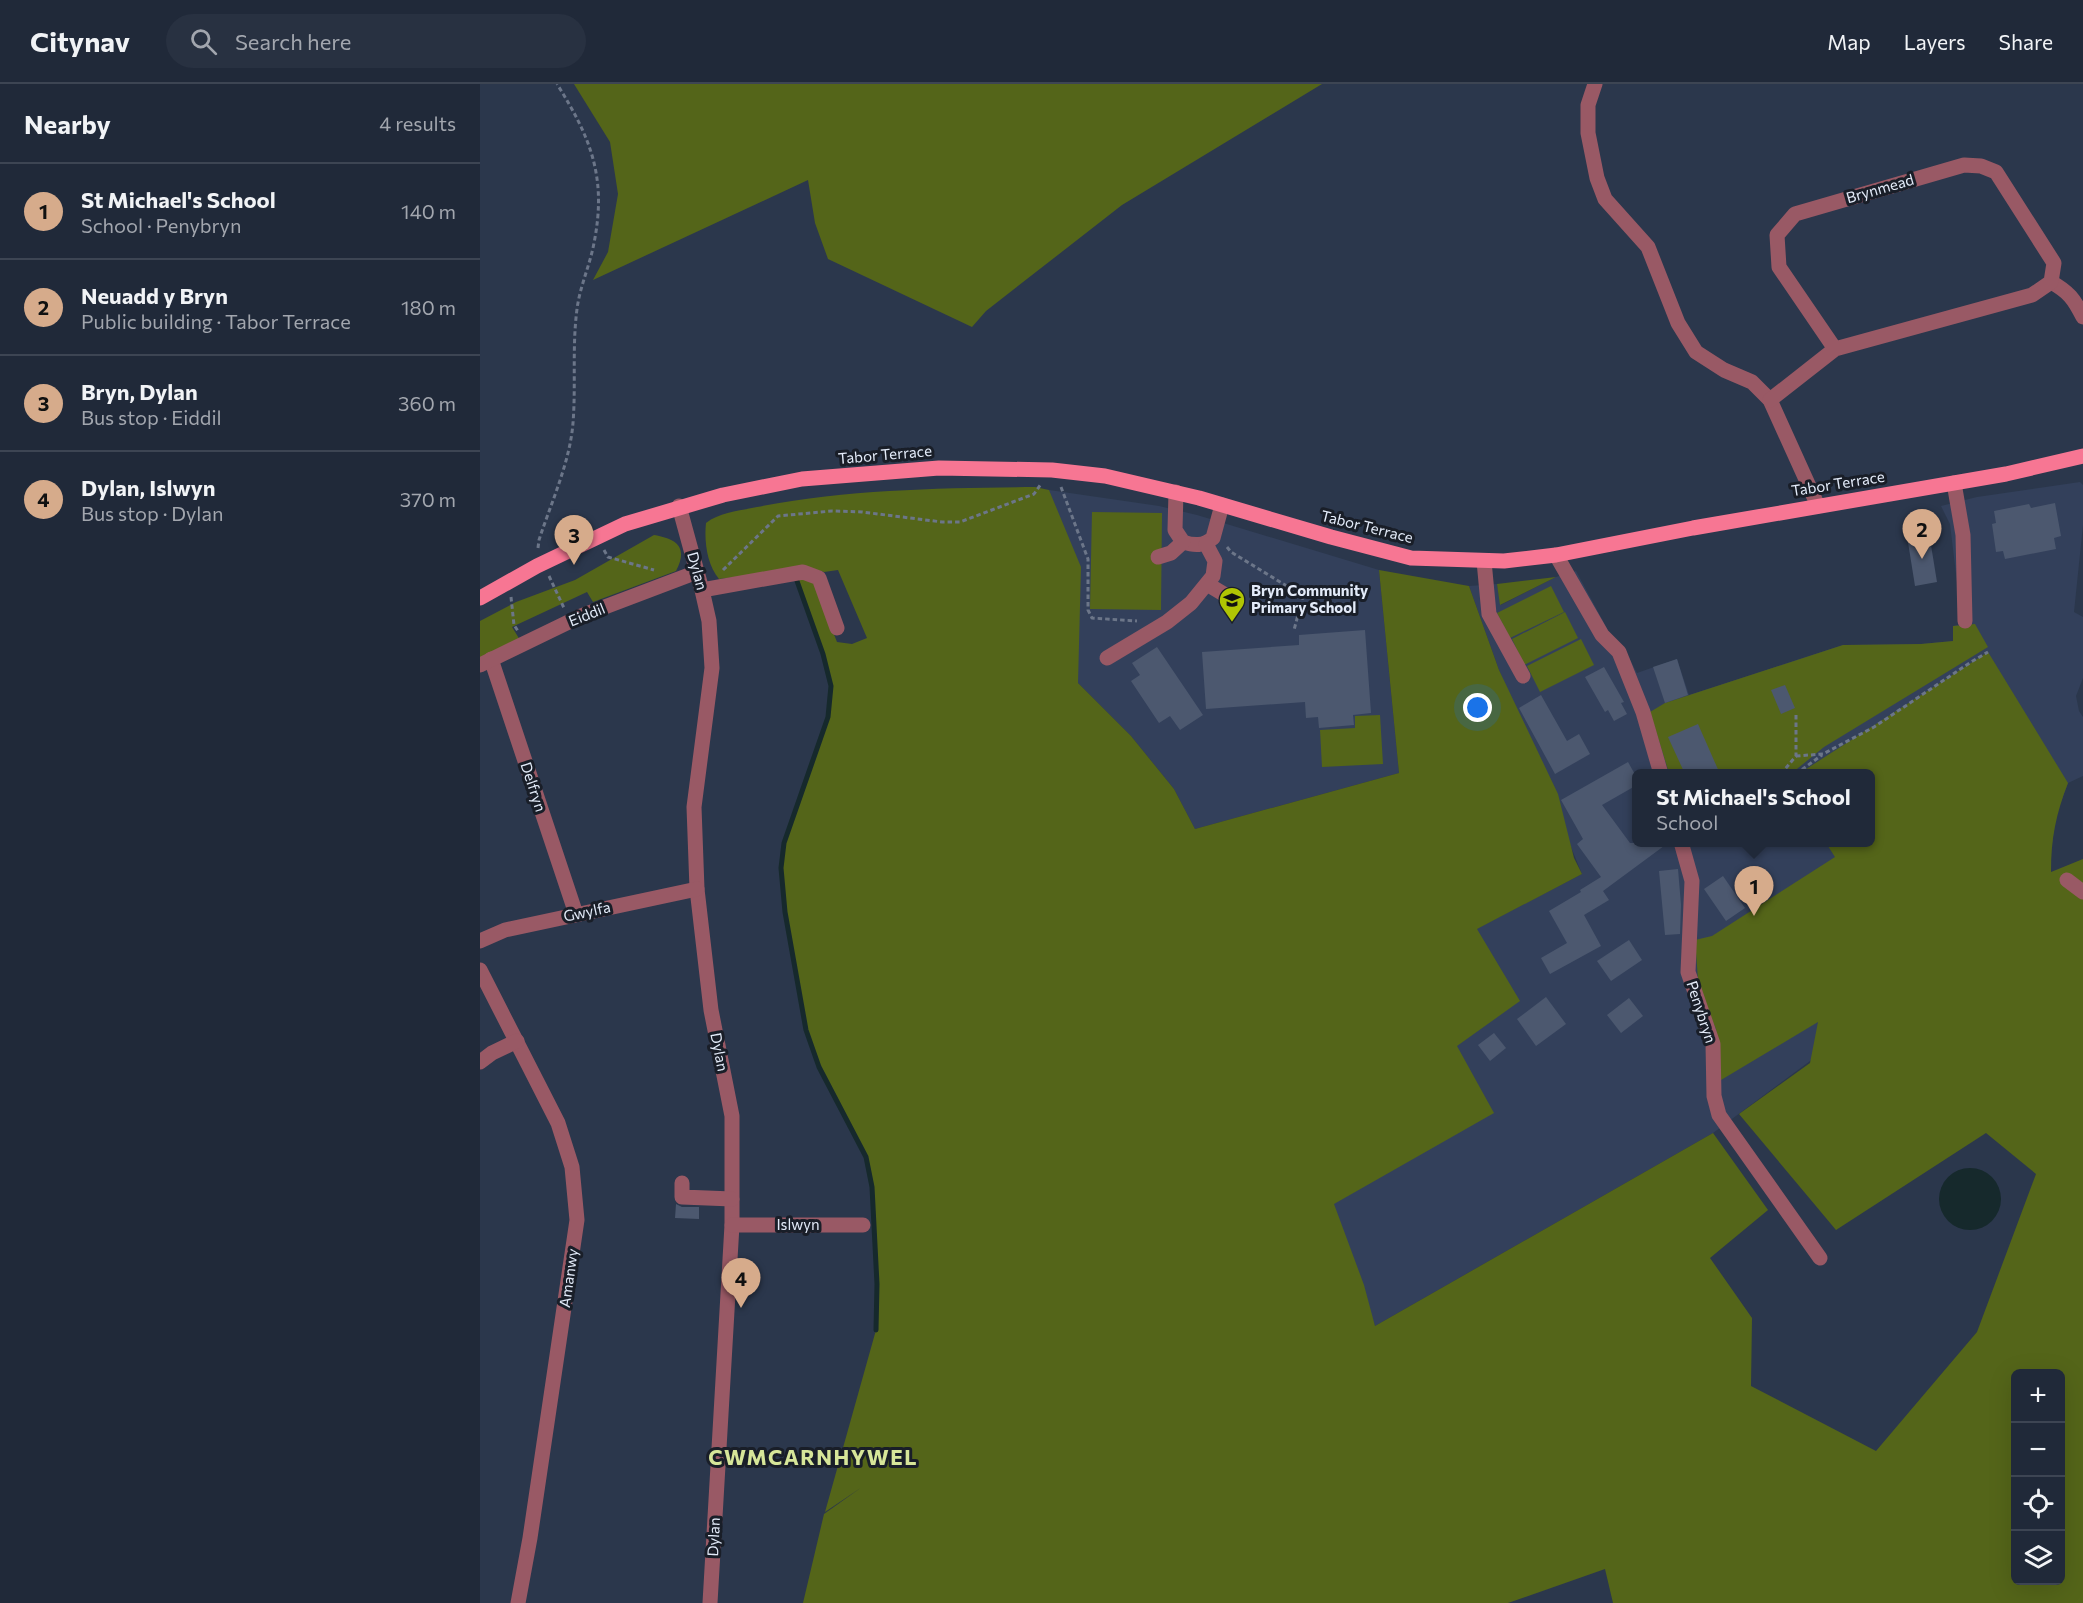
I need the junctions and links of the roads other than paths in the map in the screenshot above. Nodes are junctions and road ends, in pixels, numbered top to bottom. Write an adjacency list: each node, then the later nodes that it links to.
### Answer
1 (1595, 84): 5 (street)
2 (2051, 282): 3 (street); 4 (street); 4 (street, Brynmead)
3 (2083, 317)
4 (1835, 350): 5 (street)
5 (1770, 400): 10 (street)
6 (2083, 456): 7 (main road, Tabor Terrace)
7 (1954, 483): 10 (main road, Tabor Terrace); 22 (street)
8 (1176, 492): 9 (main road, Tabor Terrace); 11 (main road, Tabor Terrace); 12 (street)
9 (1222, 505): 13 (street); 16 (main road, Tabor Terrace)
10 (1818, 506): 14 (main road, Tabor Terrace)
11 (679, 507): 17 (street, Dylan); 21 (main road, Tabor Terrace)
12 (1183, 542): 13 (street); 15 (street)
13 (1206, 544): 18 (street)
14 (1556, 555): 16 (main road, Tabor Terrace); 27 (street)
15 (1158, 557)
16 (1484, 561): 26 (street)
17 (698, 572): 19 (street, Dylan); 25 (street, Eiddil)
18 (1207, 584): 20 (street); 24 (street)
19 (702, 590): 23 (street); 30 (street, Dylan)
20 (1227, 596)
21 (480, 598)
22 (1965, 621)
23 (837, 628)
24 (1107, 658)
25 (485, 662): 32 (street, Delfryn)
26 (1523, 676)
27 (1659, 769)
28 (1682, 847): 41 (street, Penybryn)
29 (2067, 880): 31 (street)
30 (697, 889): 32 (street, Gwylfa); 38 (street, Dylan)
31 (2083, 892)
32 (576, 914): 33 (street, Gwylfa)
33 (480, 941)
34 (480, 970): 35 (street, Amanwy)
35 (517, 1041): 36 (street); 42 (street, Amanwy)
36 (480, 1062)
37 (682, 1183): 38 (street)
38 (732, 1199): 39 (street, Dylan)
39 (732, 1225): 40 (street, Islwyn); 43 (street, Dylan)
40 (862, 1225)
41 (1820, 1258)
42 (519, 1603)
43 (710, 1603)

